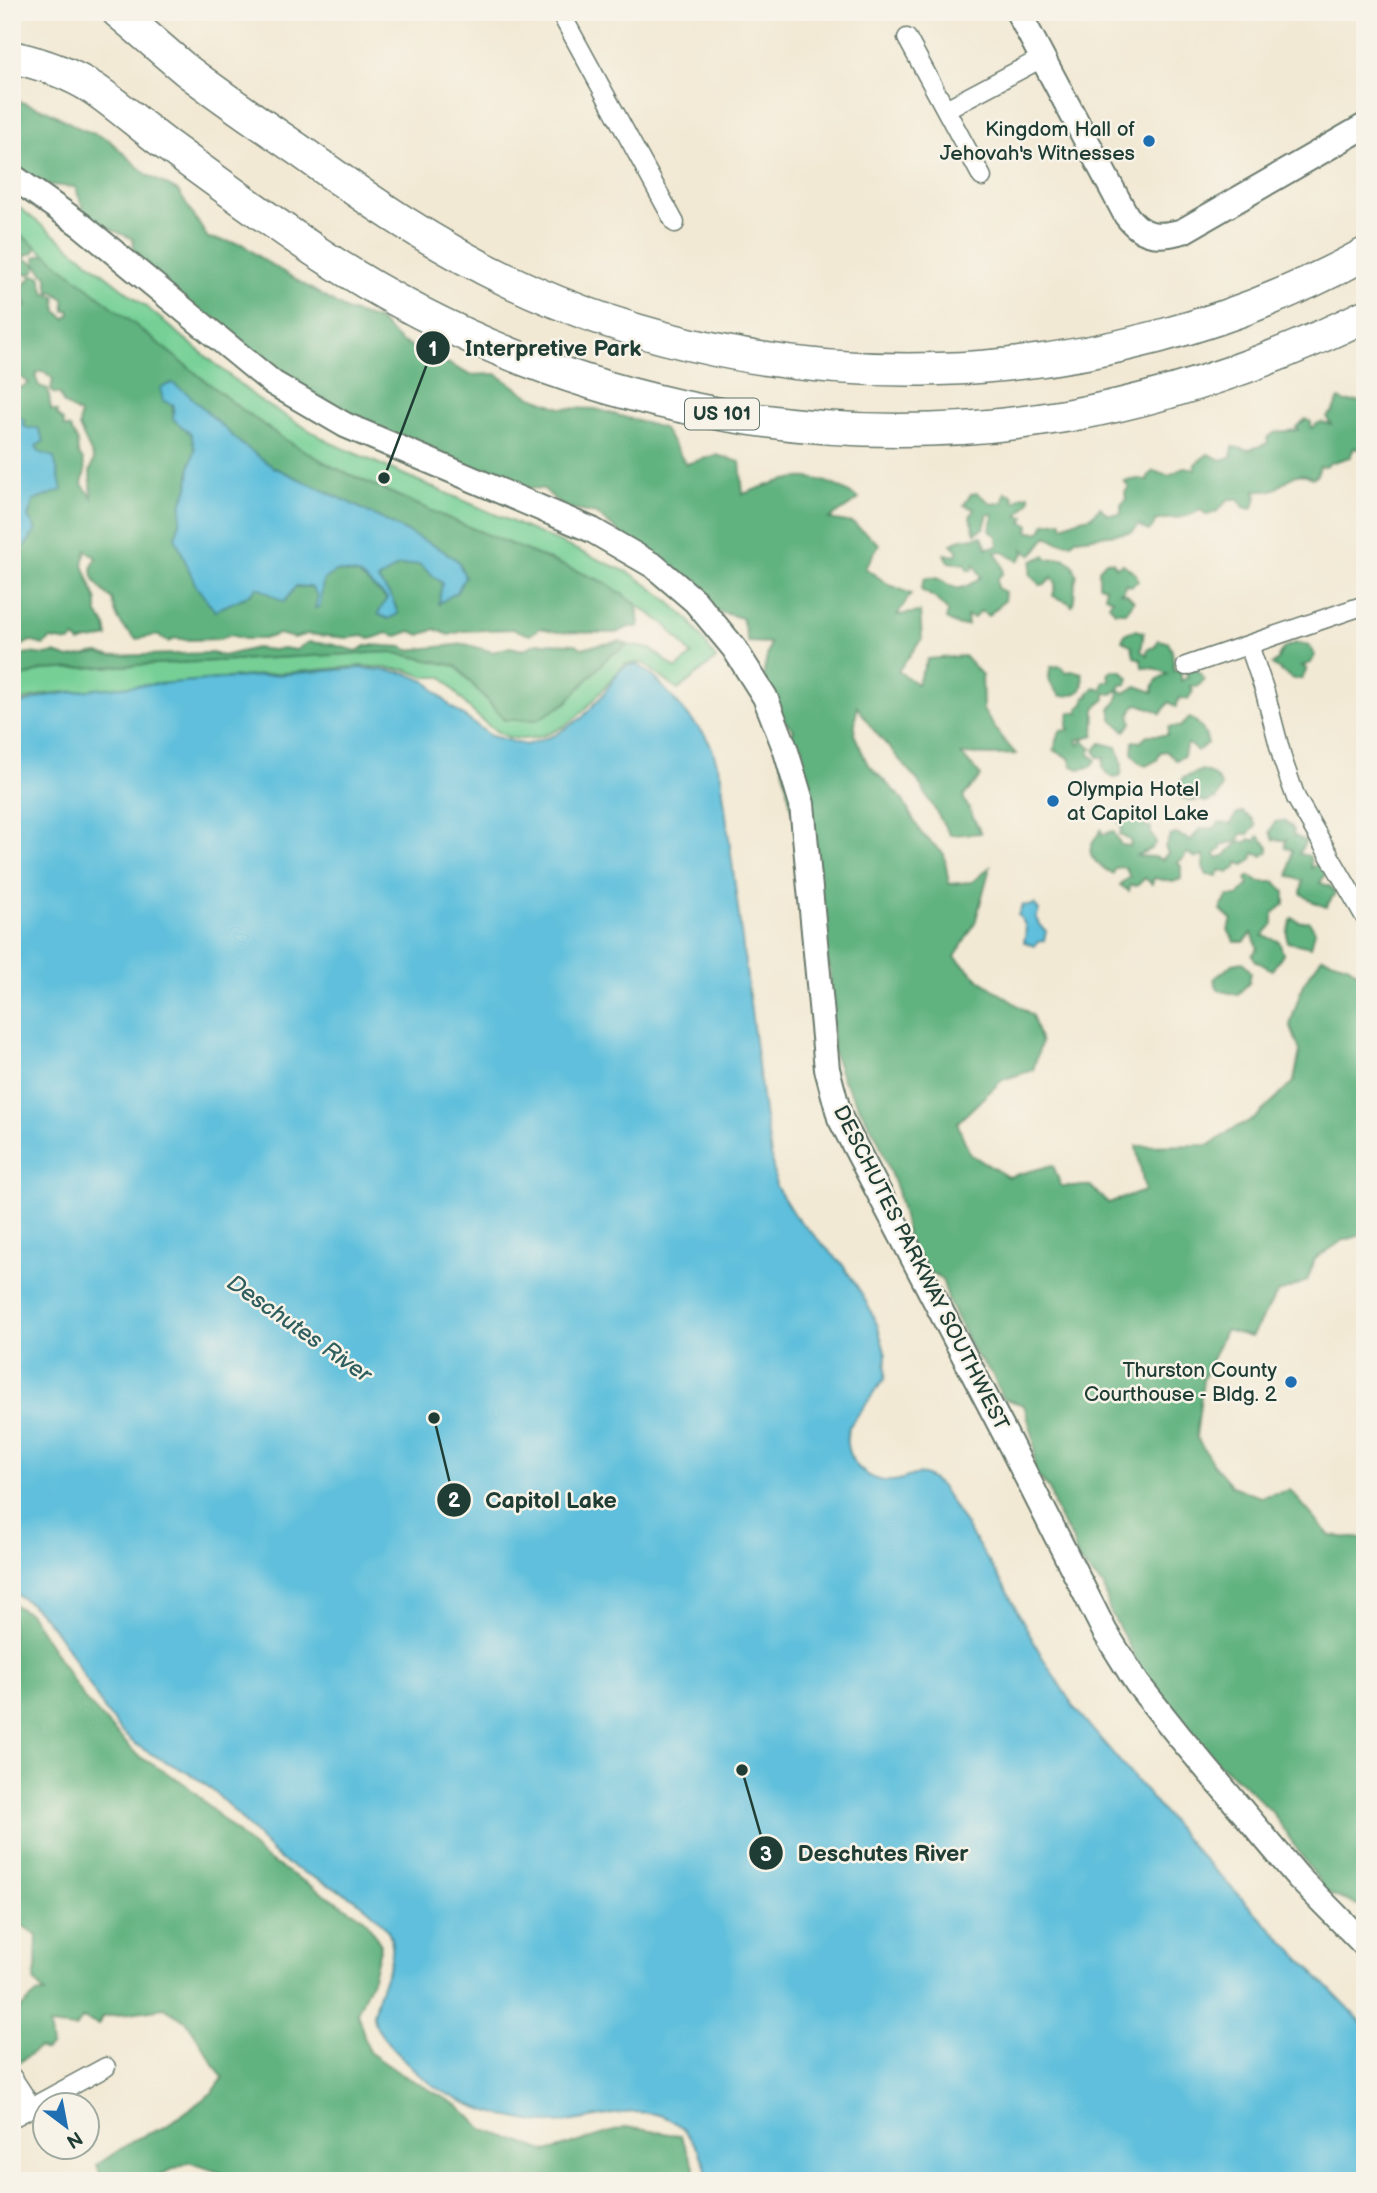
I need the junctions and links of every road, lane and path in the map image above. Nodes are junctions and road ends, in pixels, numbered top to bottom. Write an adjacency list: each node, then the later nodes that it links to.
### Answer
1 (96, 12): 8 (highway)
2 (118, 12): 8 (highway)
3 (561, 12): 15 (street)
4 (1018, 12): 7 (street)
5 (907, 38): 10 (street)
6 (12, 57): 11 (highway)
7 (1042, 58): 10 (street); 12 (street)
8 (187, 71): 16 (highway)
9 (12, 79): 11 (highway)
10 (946, 108): 14 (street)
11 (137, 123): 17 (highway, US 101)
12 (1365, 126)
13 (12, 176): 23 (street, DESCHUTES PARKWAY SOUTHWEST)
14 (982, 177)
15 (676, 223)
16 (1365, 254)
17 (1365, 316)
18 (1365, 605): 19 (street)
19 (1249, 645): 20 (street); 21 (street)
20 (1186, 666)
21 (1359, 892): 22 (street)
22 (1365, 917)
23 (1365, 1945)
24 (106, 2067): 26 (street)
25 (12, 2077): 26 (street)
26 (31, 2106): 27 (street)
27 (12, 2118)

